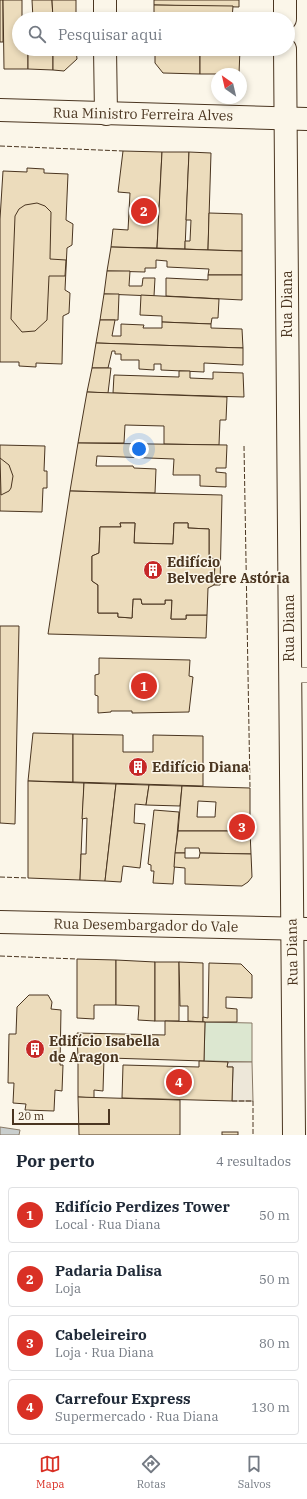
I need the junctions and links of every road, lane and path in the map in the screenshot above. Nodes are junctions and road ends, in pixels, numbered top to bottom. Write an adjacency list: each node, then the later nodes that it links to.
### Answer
1 (105, 0): 3 (street)
2 (285, 0): 4 (street)
3 (105, 12)
4 (285, 12)
5 (105, 56): 8 (street)
6 (286, 56): 9 (street, Rua Diana)
7 (0, 110): 8 (street, Rua Ministro Ferreira Alves)
8 (106, 114): 9 (street, Rua Ministro Ferreira Alves)
9 (297, 119): 10 (street, Rua Diana)
10 (298, 675): 12 (street, Rua Diana)
11 (0, 922): 12 (street, Rua Desembargador do Vale)
12 (299, 928): 13 (street, Rua Diana)
13 (294, 1135)

